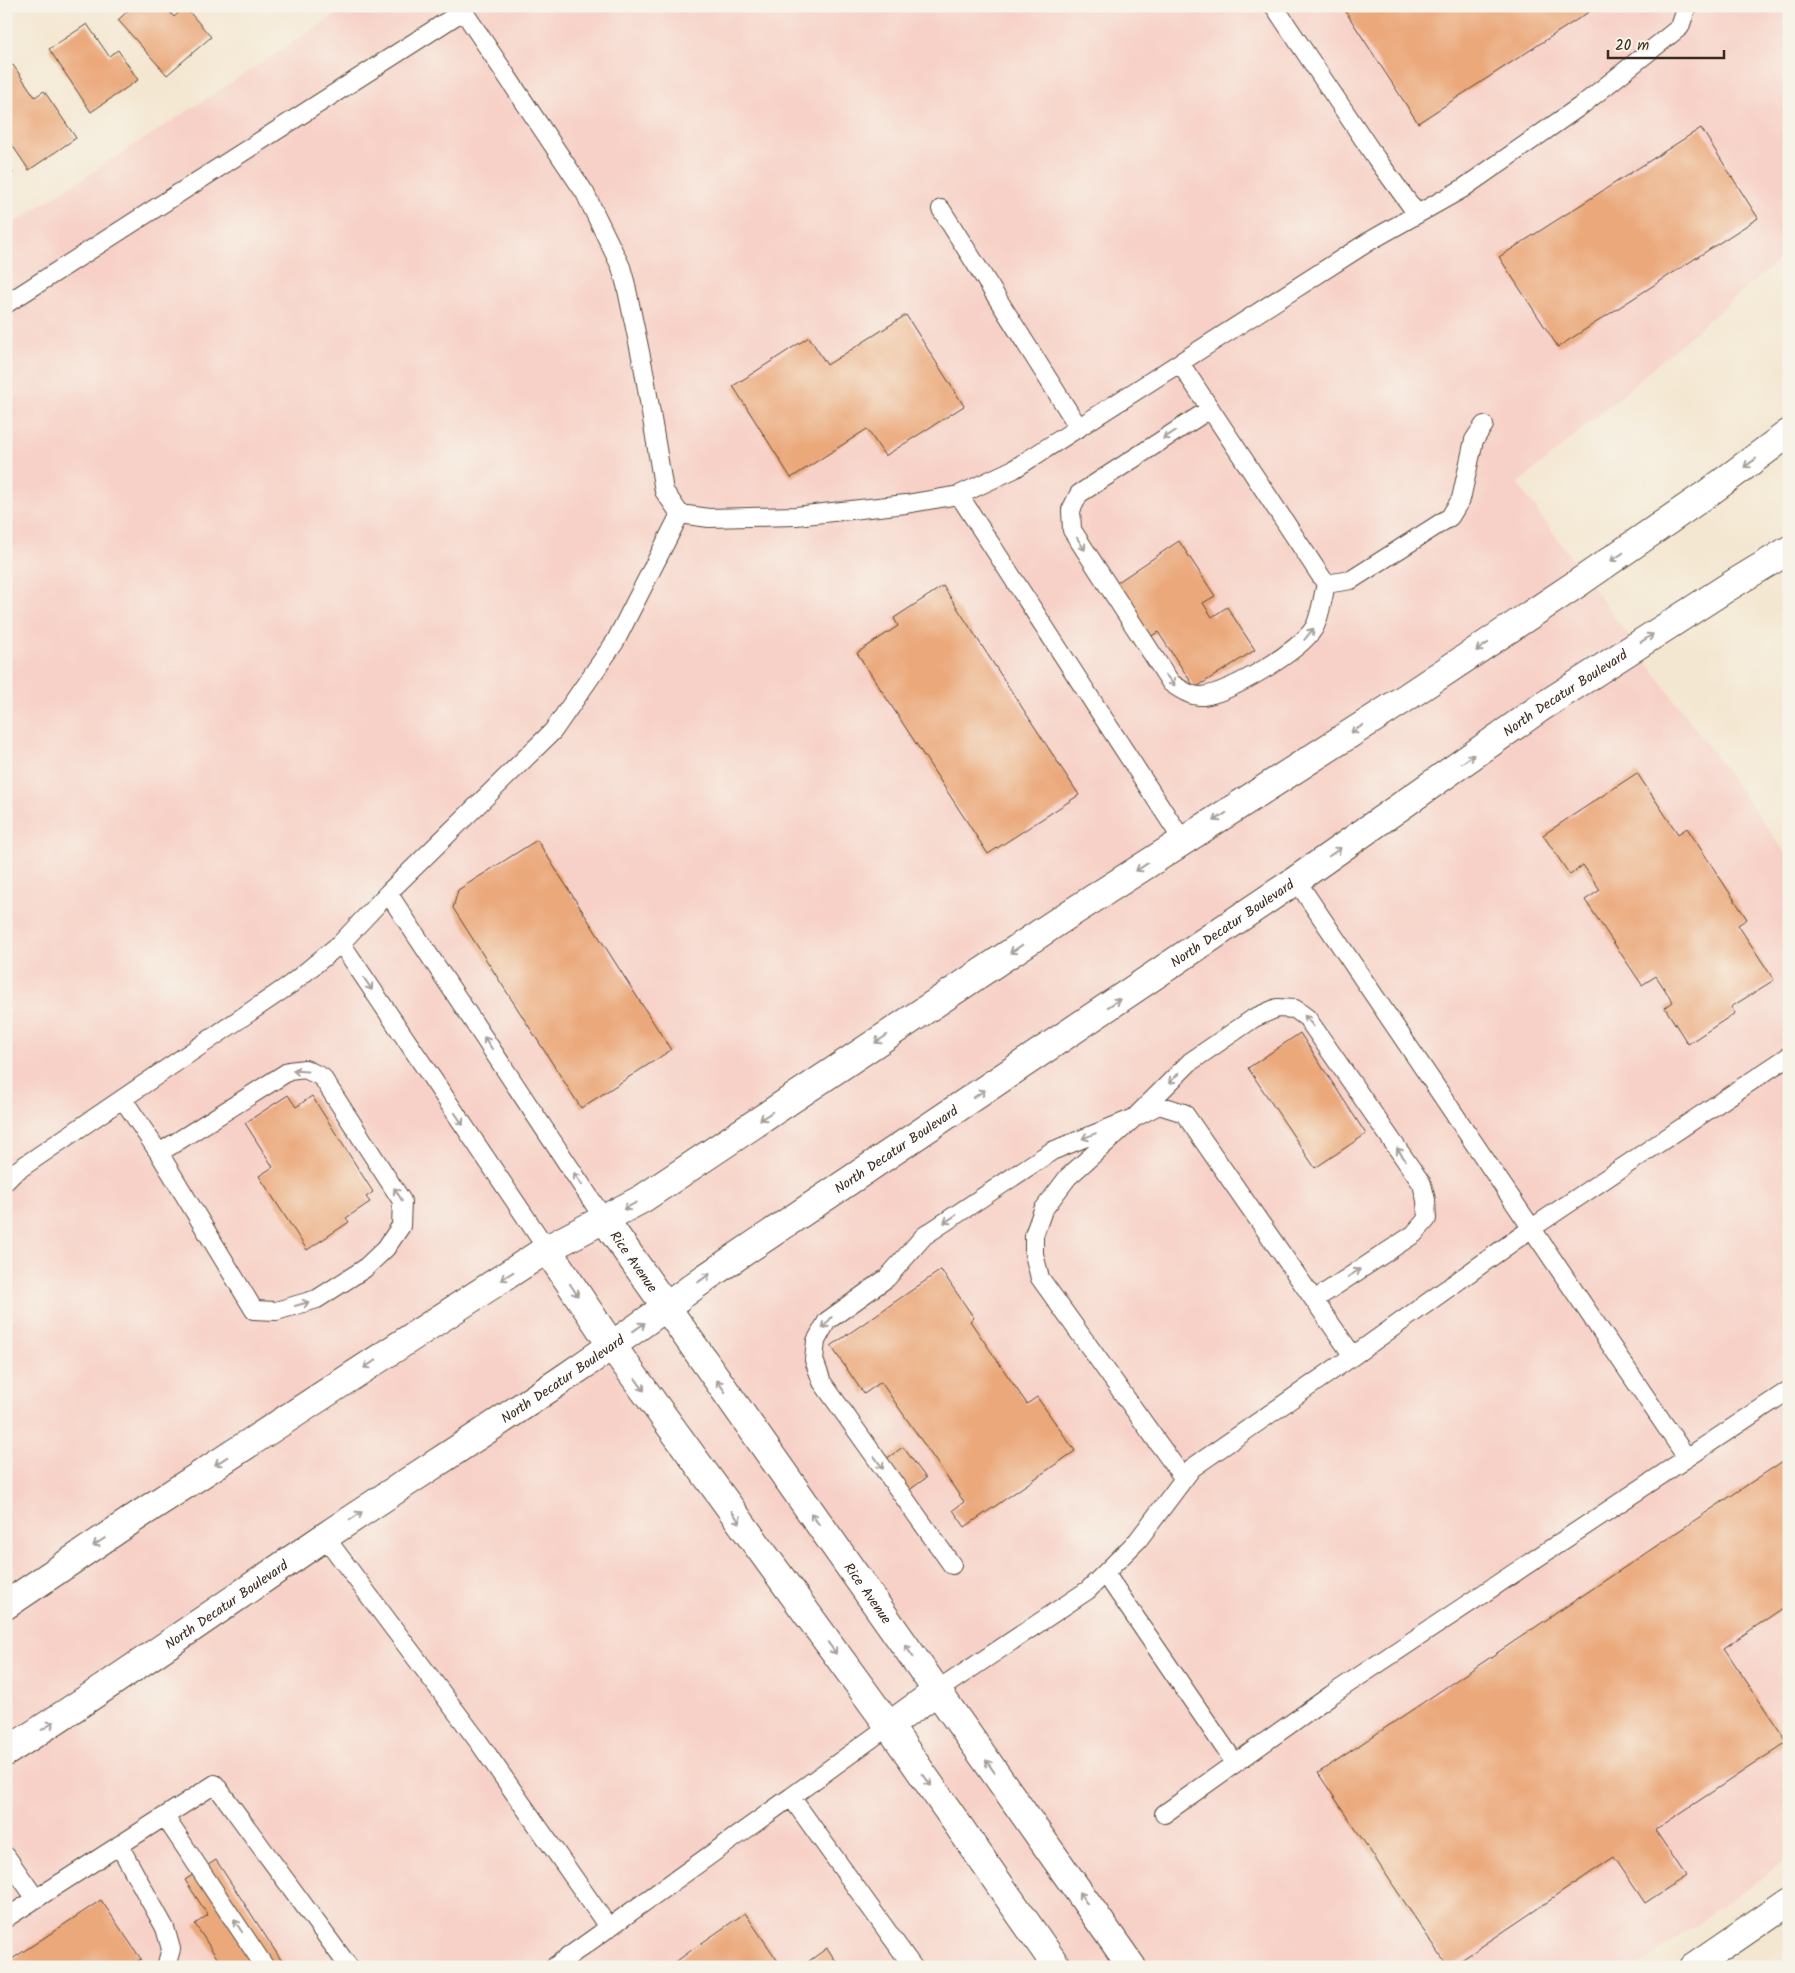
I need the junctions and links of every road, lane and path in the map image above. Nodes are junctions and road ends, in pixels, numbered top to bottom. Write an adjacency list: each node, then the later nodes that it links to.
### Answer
1 (1274, 6): 5 (lane)
2 (1687, 6): 5 (lane)
3 (461, 9): 6 (lane); 13 (lane)
4 (941, 209): 10 (lane)
5 (1417, 214): 7 (lane)
6 (6, 304)
7 (1180, 363): 8 (lane); 10 (lane)
8 (1210, 409): 15 (lane); 15 (lane, one-way to 15)
9 (1484, 425): 15 (lane)
10 (1079, 428): 12 (lane)
11 (1789, 434): 16 (main road, one-way to 16)
12 (959, 495): 13 (lane); 16 (lane)
13 (680, 514): 18 (lane)
14 (1789, 550): 17 (main road, North Decatur Boulevard, one-way to 14)
15 (1326, 584)
16 (1183, 841): 25 (main road, one-way to 25)
17 (1296, 880): 26 (lane); 29 (main road, North Decatur Boulevard, one-way to 17)
18 (388, 893): 19 (lane); 25 (lane, one-way to 18)
19 (340, 944): 21 (lane); 27 (lane, one-way to 27)
20 (1789, 1056): 26 (lane)
21 (123, 1099): 23 (lane); 24 (lane)
22 (1134, 1118): 28 (lane); 28 (lane, one-way to 22); 34 (lane); 36 (lane, one-way to 36)
23 (160, 1153): 23 (lane, one-way to 23)
24 (6, 1180)
25 (604, 1219): 27 (main road); 29 (main road, Rice Avenue)
26 (1532, 1228): 31 (lane); 33 (lane)
27 (547, 1249): 30 (main road, one-way to 30); 38 (main road, one-way to 38)
28 (1314, 1300): 31 (lane)
29 (666, 1308): 30 (main road, North Decatur Boulevard, one-way to 29); 39 (main road, Rice Avenue, one-way to 29)
30 (612, 1346): 35 (main road, North Decatur Boulevard, one-way to 30); 40 (main road, one-way to 40)
31 (1353, 1356): 34 (lane)
32 (1789, 1390): 33 (lane)
33 (1687, 1458): 42 (lane)
34 (1184, 1479): 37 (lane)
35 (325, 1537): 41 (main road, North Decatur Boulevard, one-way to 35); 51 (lane)
36 (952, 1565)
37 (1105, 1573): 39 (lane); 42 (lane)
38 (6, 1605)
39 (937, 1691): 40 (main road); 52 (main road, Rice Avenue, one-way to 39)
40 (889, 1726): 43 (lane); 58 (main road, one-way to 58)
41 (6, 1752)
42 (1235, 1763): 44 (lane)
43 (791, 1797): 51 (lane); 57 (lane)
44 (1164, 1814)
45 (165, 1817): 46 (lane); 54 (lane, one-way to 45); 55 (lane)
46 (119, 1845): 48 (lane); 53 (lane)
47 (6, 1856): 48 (lane)
48 (36, 1899): 50 (lane)
49 (1789, 1901): 61 (main road)
50 (6, 1918)
51 (609, 1928): 56 (lane)
52 (1108, 1933): 59 (main road); 60 (main road, Rice Avenue)
53 (166, 1967)
54 (265, 1967)
55 (349, 1967)
56 (554, 1967)
57 (913, 1967)
58 (1057, 1967)
59 (1124, 1967)
60 (1132, 1967)
61 (1693, 1967)

